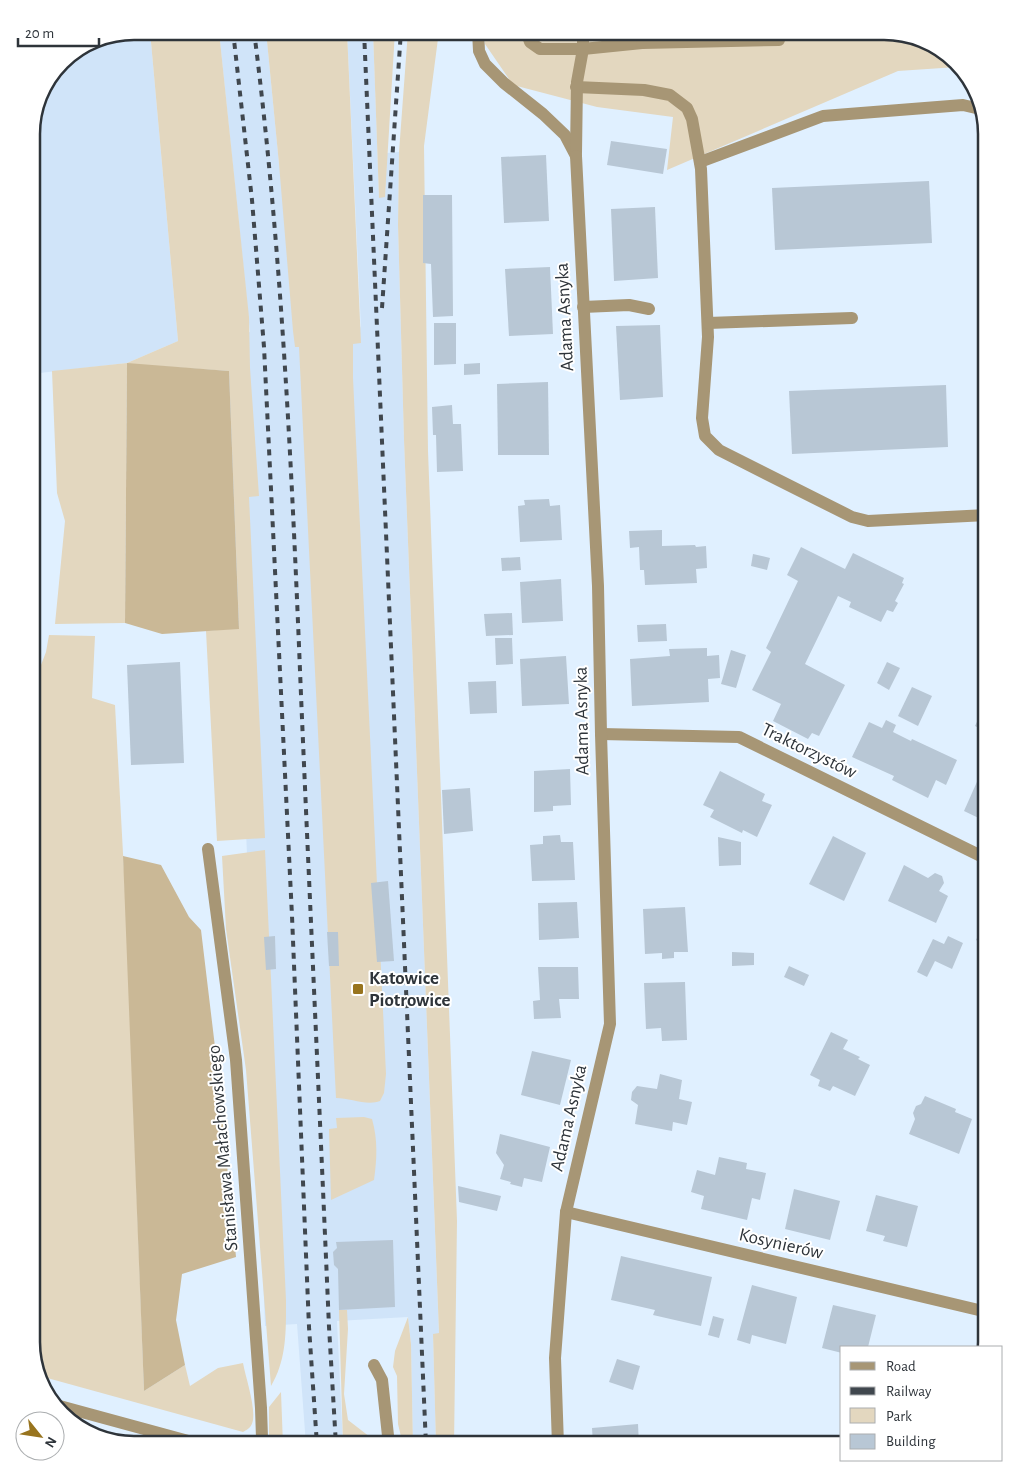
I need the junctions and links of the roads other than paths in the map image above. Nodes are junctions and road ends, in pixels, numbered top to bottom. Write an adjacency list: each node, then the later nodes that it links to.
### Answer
1 (478, 40): 8 (street, Adama Asnyka)
2 (529, 40): 5 (street)
3 (583, 40): 5 (street)
4 (627, 40): 5 (street)
5 (583, 49): 6 (street)
6 (576, 87): 8 (street); 9 (street)
7 (974, 108): 9 (street)
8 (576, 156): 10 (street, Adama Asnyka)
9 (700, 162): 13 (street)
10 (583, 307): 11 (street); 15 (street, Adama Asnyka)
11 (649, 309)
12 (852, 318): 13 (street)
13 (708, 323): 14 (street)
14 (978, 515)
15 (601, 734): 17 (street, Traktorzystów); 18 (street, Adama Asnyka)
16 (208, 849): 23 (street, Stanisława Małachowskiego)
17 (978, 855)
18 (566, 1212): 19 (street, Kosynierów); 25 (street, Adama Asnyka)
19 (978, 1310)
20 (374, 1365): 24 (street)
21 (66, 1408): 22 (street)
22 (170, 1436)
23 (262, 1436)
24 (388, 1436)
25 (558, 1436)

